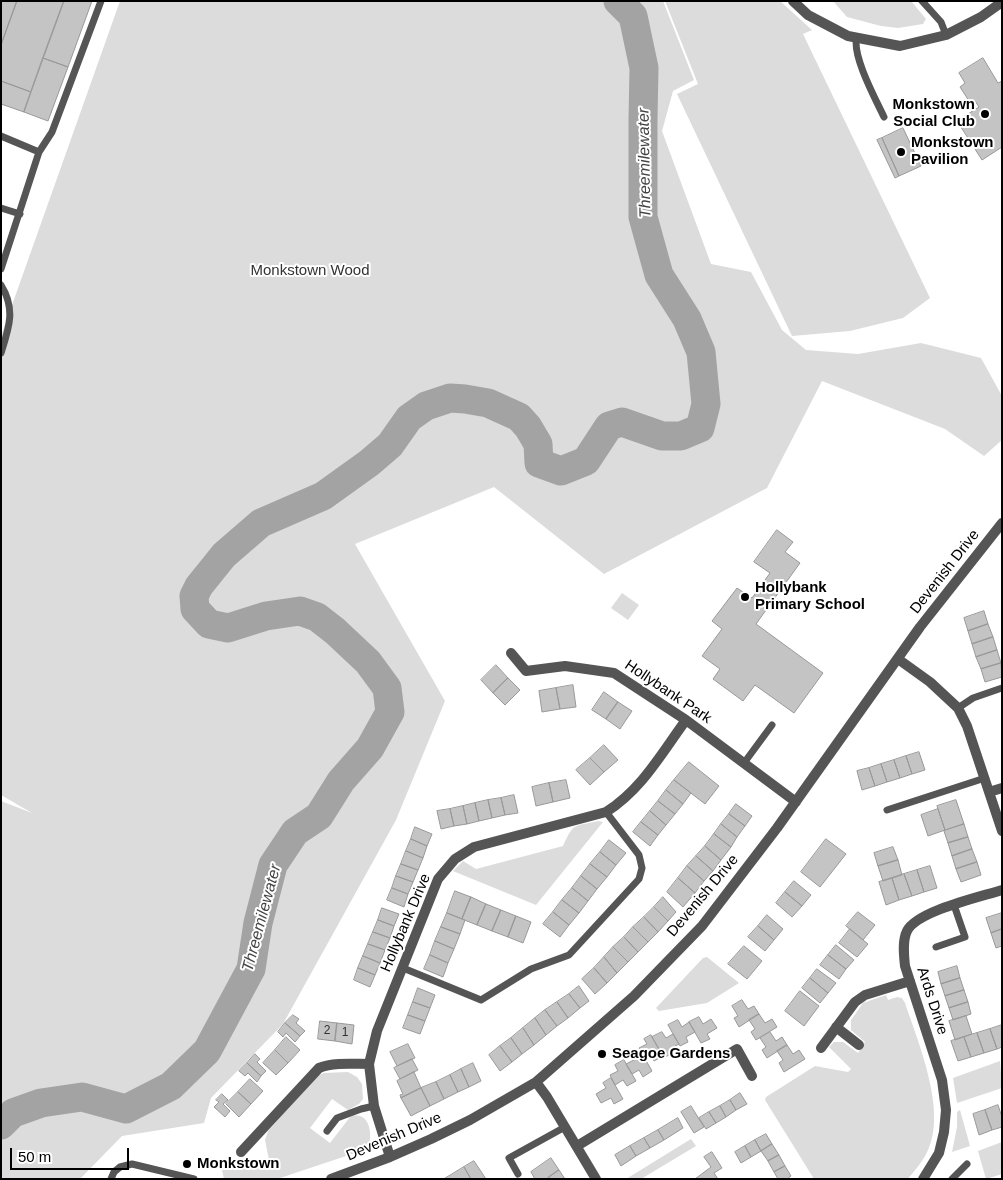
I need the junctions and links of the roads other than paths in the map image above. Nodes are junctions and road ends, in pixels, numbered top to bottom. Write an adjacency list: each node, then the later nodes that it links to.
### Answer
1 (100, 1): 9 (lane)
2 (793, 1): 6 (street)
3 (922, 1): 5 (lane)
4 (1002, 2): 5 (street)
5 (946, 35): 6 (street)
6 (857, 37): 7 (lane)
7 (884, 117)
8 (1, 136): 9 (lane)
9 (40, 152): 11 (lane)
10 (1, 208): 11 (lane)
11 (20, 214): 12 (lane)
12 (1, 269)
13 (1, 285): 14 (lane)
14 (1, 353)
15 (1002, 523): 17 (street, Devenish Drive)
16 (511, 653): 20 (street, Hollybank Park)
17 (898, 659): 19 (street); 26 (street, Devenish Drive)
18 (1002, 688): 19 (lane)
19 (958, 708): 23 (street)
20 (686, 720): 22 (street, Hollybank Park); 28 (street, Hollybank Drive)
21 (772, 725): 22 (lane)
22 (744, 763): 26 (street, Hollybank Park)
23 (985, 778): 25 (street); 27 (lane)
24 (1002, 788): 25 (street)
25 (989, 792): 29 (street)
26 (796, 802): 40 (street, Devenish Drive)
27 (887, 810)
28 (606, 812): 33 (street, Hollybank Drive); 33 (lane)
29 (1002, 831)
30 (1002, 890): 31 (street, Ards Drive)
31 (954, 905): 32 (lane); 34 (street, Ards Drive)
32 (936, 947)
33 (403, 968): 38 (street, Hollybank Drive)
34 (910, 981): 35 (street); 53 (street, Ards Drive)
35 (836, 1027): 36 (street); 37 (street)
36 (859, 1044)
37 (822, 1048)
38 (369, 1064): 41 (street, Hollybank Drive); 45 (street)
39 (752, 1076): 44 (street)
40 (536, 1082): 42 (street); 46 (street, Devenish Drive)
41 (374, 1106): 43 (lane); 46 (street, Hollybank Drive)
42 (565, 1127): 44 (street); 48 (lane)
43 (327, 1131)
44 (577, 1146): 52 (street)
45 (241, 1152)
46 (390, 1157): 51 (street, Devenish Drive)
47 (967, 1164): 54 (lane)
48 (518, 1174)
49 (111, 1179): 50 (lane)
50 (194, 1179)
51 (332, 1179)
52 (596, 1179)
53 (923, 1179)
54 (952, 1179)

